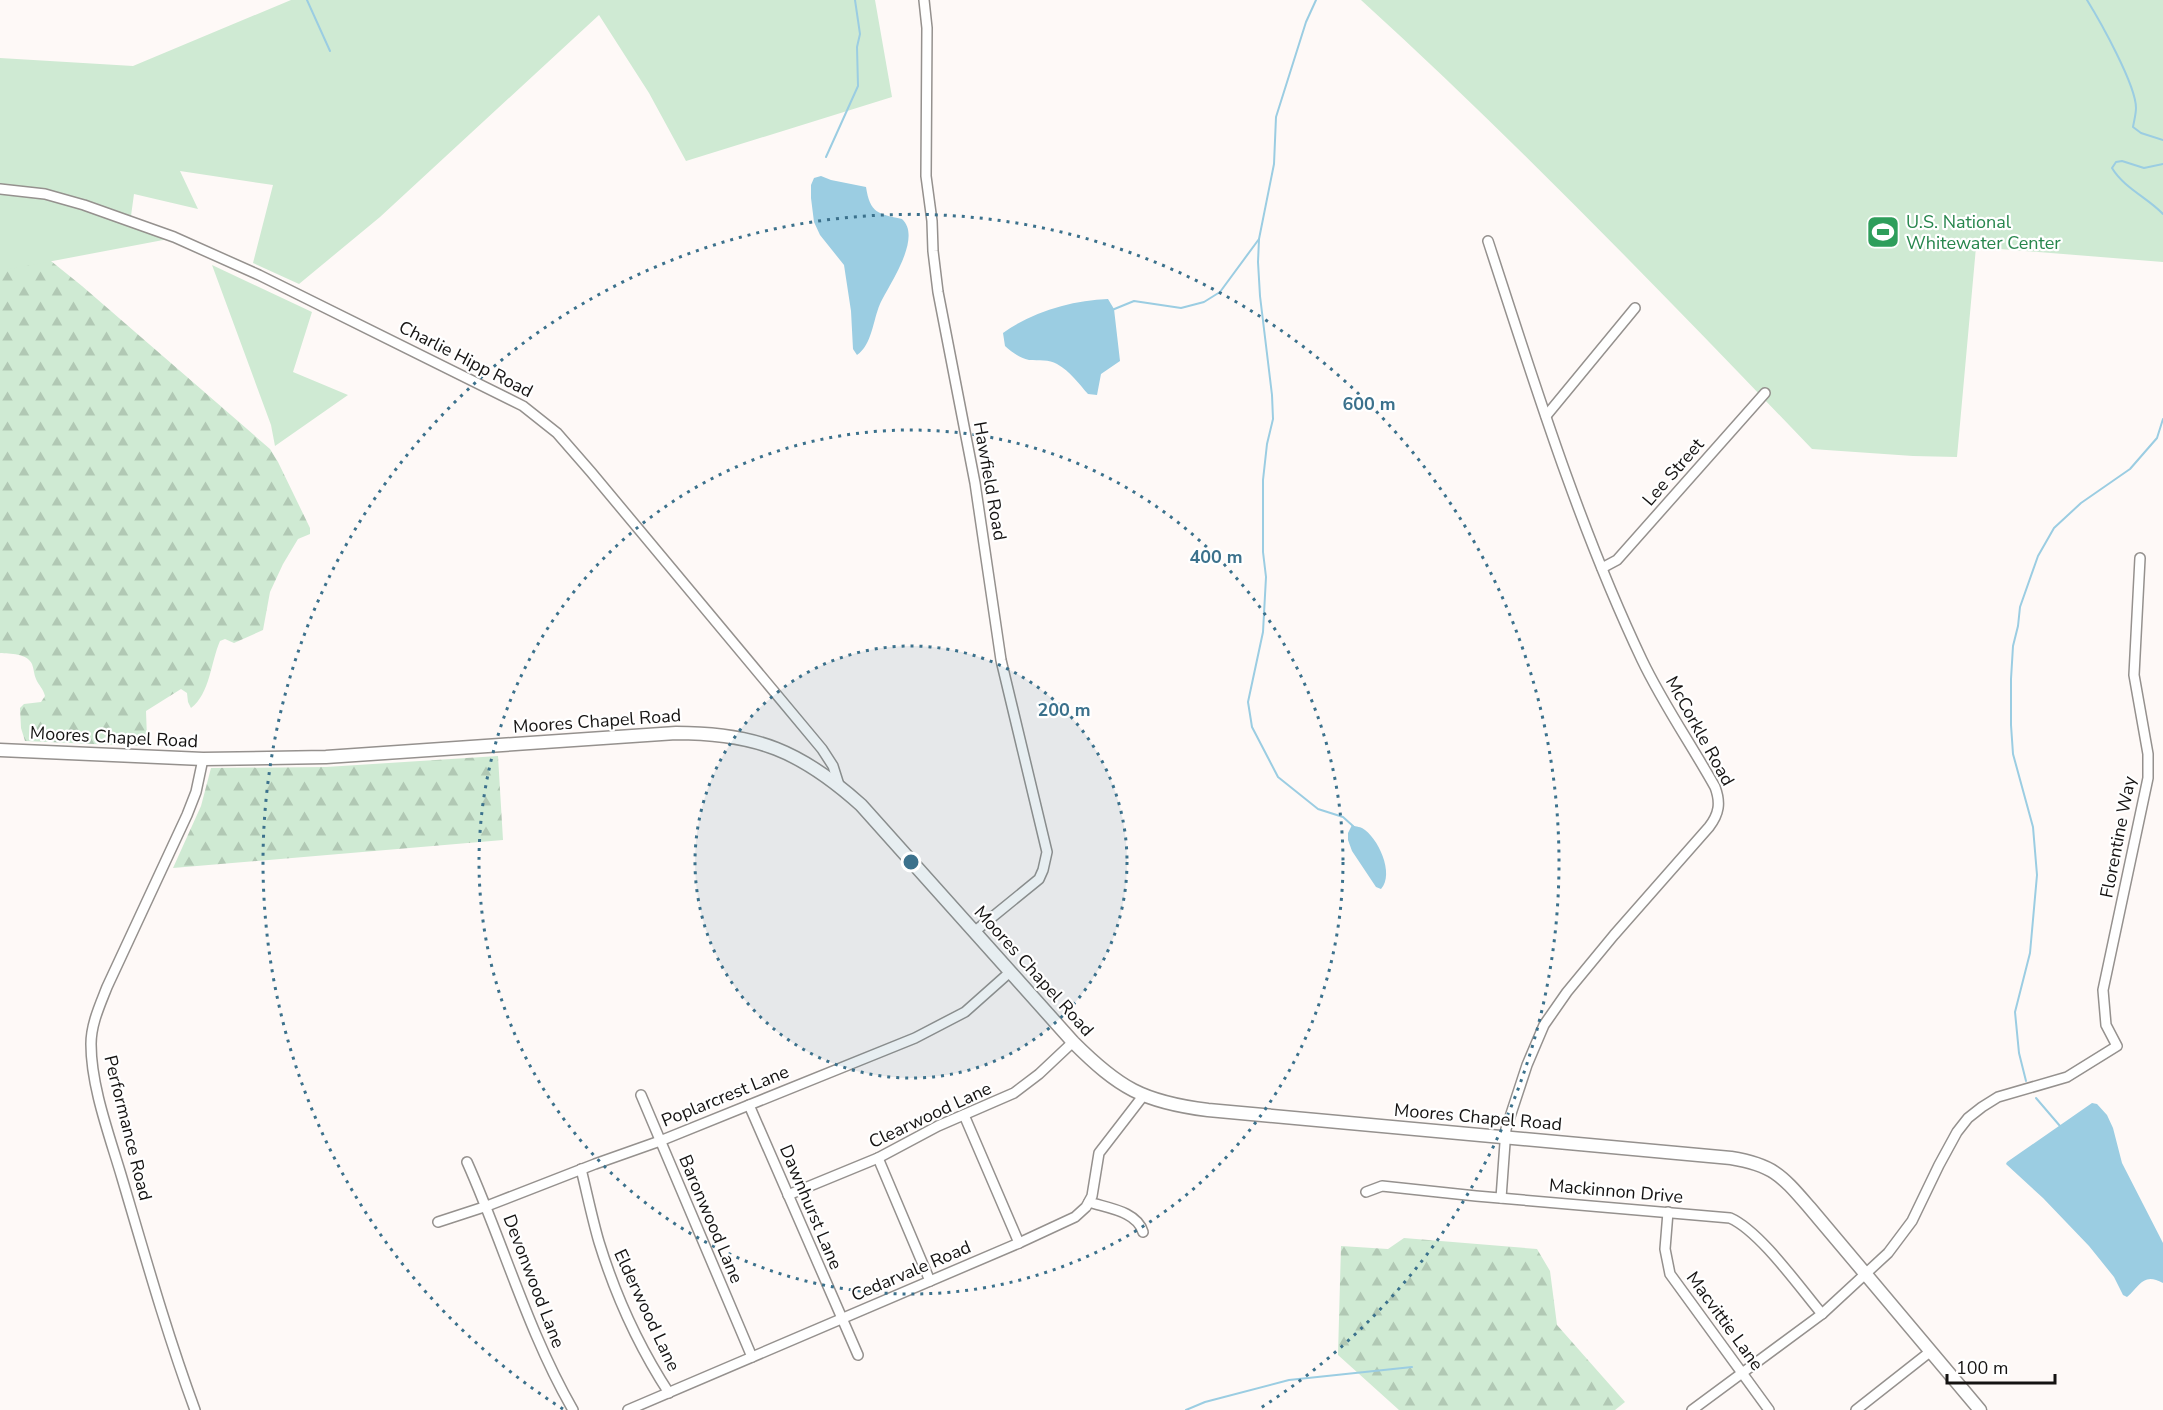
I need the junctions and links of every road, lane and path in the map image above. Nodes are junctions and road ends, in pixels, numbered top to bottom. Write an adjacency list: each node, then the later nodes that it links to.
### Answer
1 (924, 0): 12 (street, Hawfield Road)
2 (0, 189): 11 (street, Charlie Hipp Road)
3 (1488, 241): 6 (street, McCorkle Road)
4 (1635, 308): 6 (street)
5 (1765, 393): 8 (street, Lee Street)
6 (1546, 416): 8 (street, McCorkle Road)
7 (2140, 558): 33 (street, Florentine Way)
8 (1602, 568): 19 (street, McCorkle Road)
9 (0, 750): 10 (main road, Moores Chapel Road)
10 (203, 759): 11 (main road, Moores Chapel Road); 42 (street, Performance Road)
11 (839, 785): 12 (main road, Moores Chapel Road)
12 (974, 933): 13 (main road, Moores Chapel Road)
13 (1010, 972): 14 (main road, Moores Chapel Road); 17 (street, Poplarcrest Lane)
14 (1073, 1042): 16 (main road, Moores Chapel Road); 18 (street, Clearwood Lane)
15 (641, 1095): 20 (street, Baronwood Lane)
16 (1143, 1096): 19 (main road, Moores Chapel Road); 27 (street)
17 (749, 1104): 20 (street, Poplarcrest Lane); 25 (street, Dawnhurst Lane)
18 (964, 1115): 21 (street, Clearwood Lane); 32 (street)
19 (1504, 1137): 26 (street, McCorkle Road); 33 (main road, Moores Chapel Road)
20 (660, 1141): 23 (street, Poplarcrest Lane); 39 (street, Baronwood Lane)
21 (878, 1158): 25 (street, Clearwood Lane); 34 (street)
22 (468, 1162): 28 (street, Devonwood Lane)
23 (581, 1169): 28 (street, Poplarcrest Lane); 41 (street, Elderwood Lane)
24 (1366, 1192): 26 (street, Mackinnon Drive)
25 (788, 1195): 36 (street, Dawnhurst Lane)
26 (1501, 1198): 29 (street, Mackinnon Drive)
27 (1089, 1202): 31 (street); 32 (street, Cedarvale Road)
28 (487, 1206): 30 (street, Poplarcrest Lane); 43 (street, Devonwood Lane)
29 (1668, 1212): 35 (street, Mackinnon Drive); 40 (street, Macvittie Lane)
30 (438, 1222)
31 (1143, 1232)
32 (1019, 1243): 34 (street, Cedarvale Road)
33 (1866, 1274): 35 (street); 37 (main road, Moores Chapel Road)
34 (930, 1281): 36 (street, Cedarvale Road)
35 (1822, 1314): 40 (street)
36 (842, 1319): 38 (street, Dawnhurst Lane); 39 (street, Cedarvale Road)
37 (1931, 1352): 47 (street); 48 (main road, Moores Chapel Road)
38 (858, 1355)
39 (752, 1357): 41 (street, Cedarvale Road)
40 (1742, 1372): 45 (street); 46 (street, Macvittie Lane)
41 (669, 1393): 44 (street, Cedarvale Road)
42 (195, 1410)
43 (573, 1410)
44 (628, 1410)
45 (1692, 1410)
46 (1769, 1410)
47 (1856, 1410)
48 (1980, 1410)

